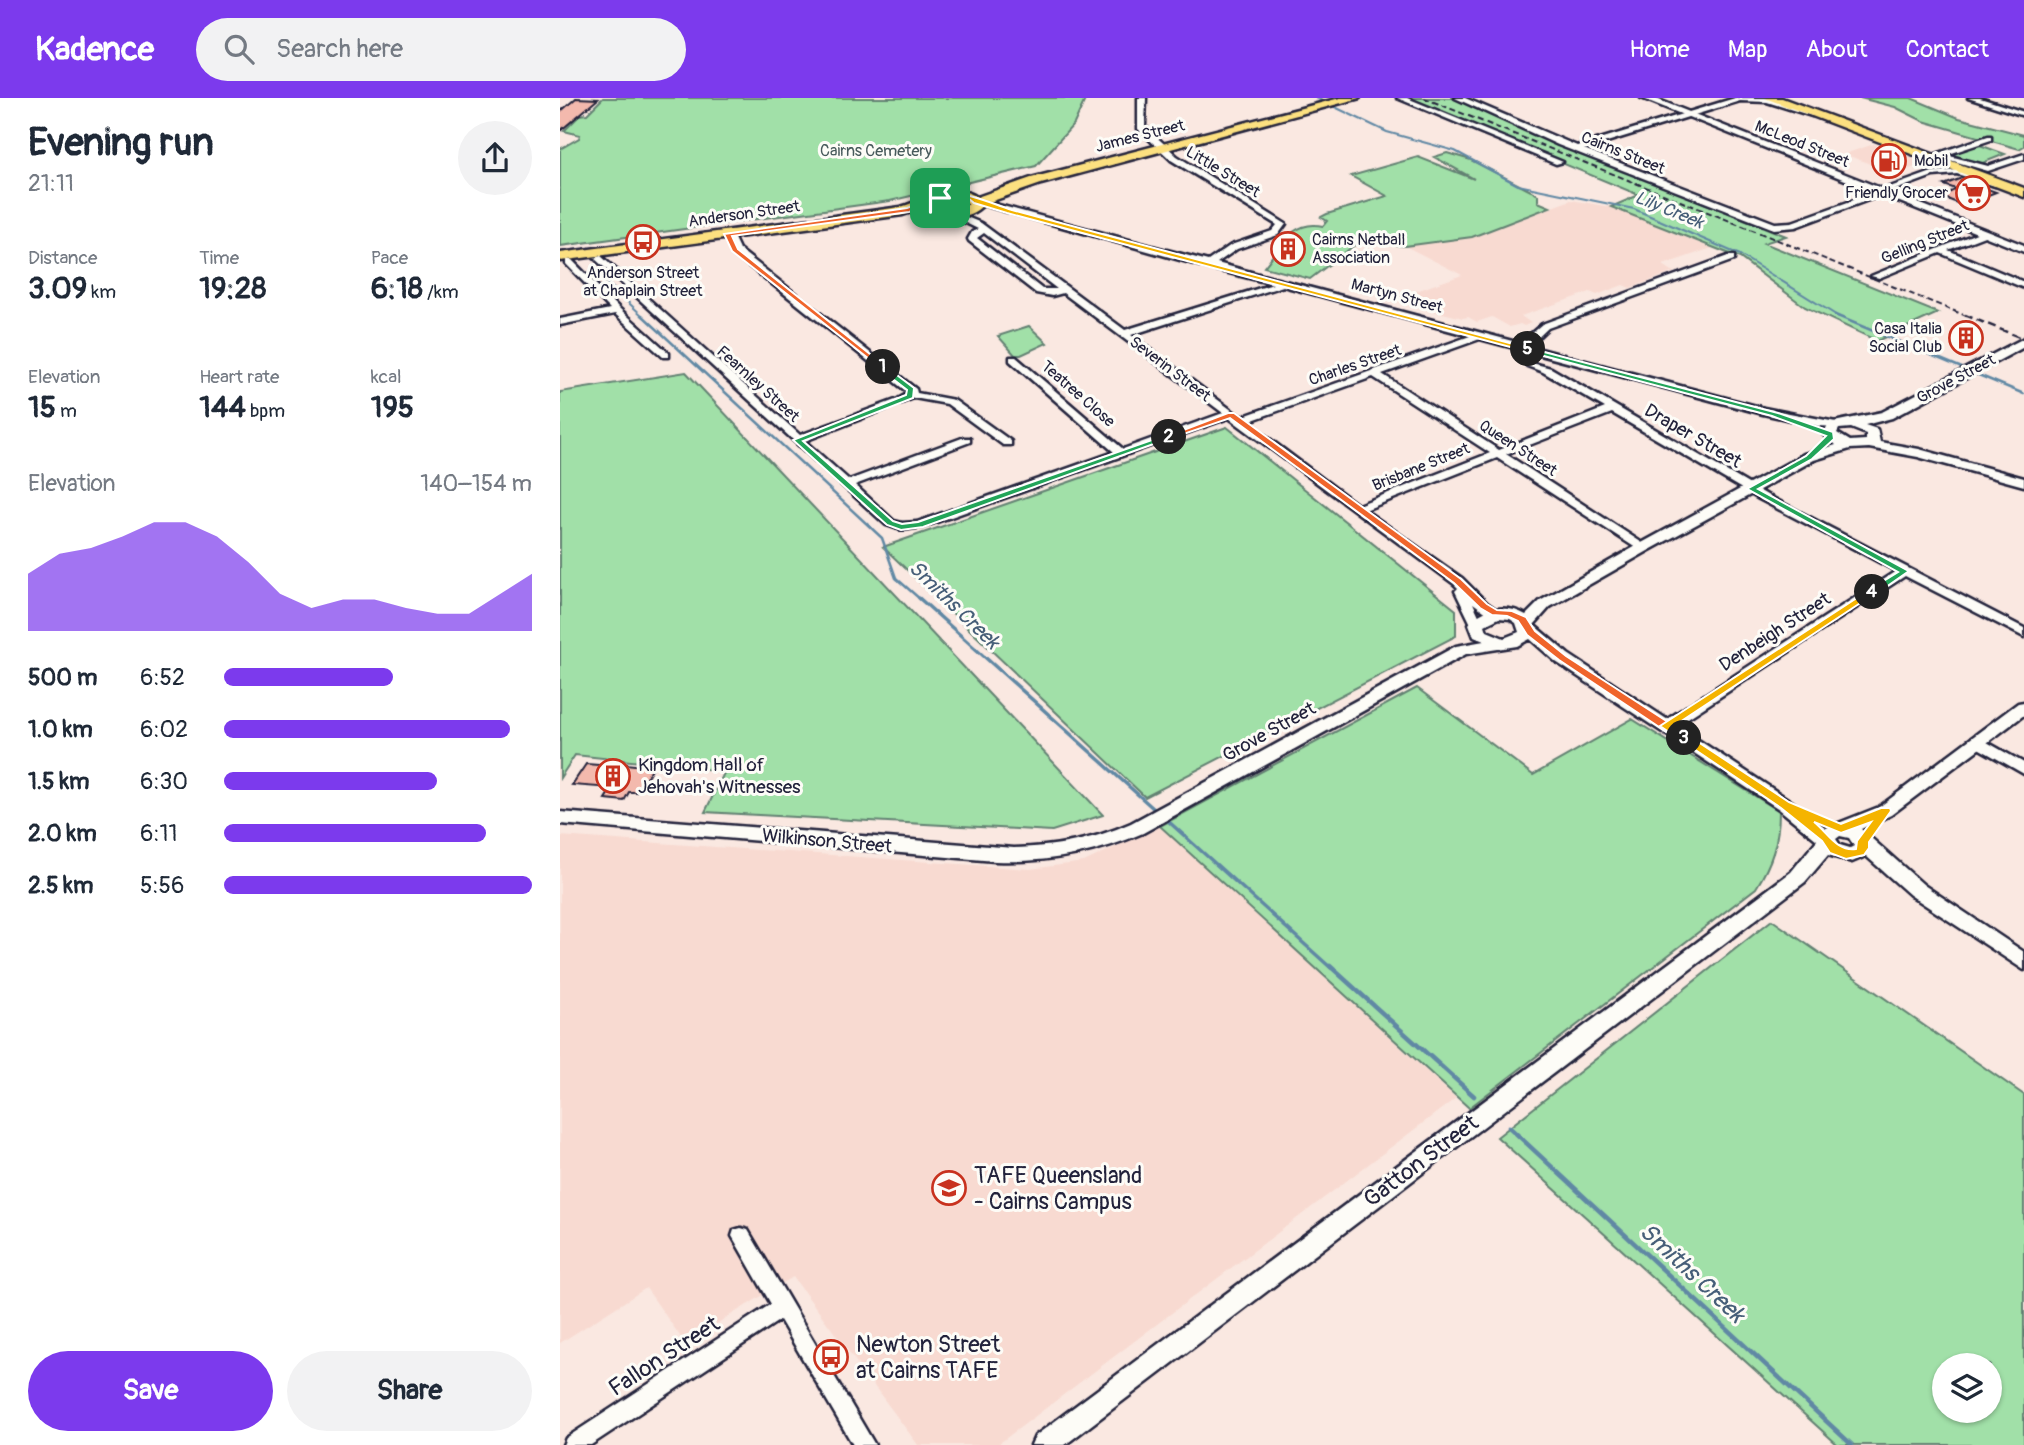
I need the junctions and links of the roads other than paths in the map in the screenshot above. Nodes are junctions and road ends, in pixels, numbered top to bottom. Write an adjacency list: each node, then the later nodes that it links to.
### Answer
1 (1142, 98): 15 (street, Little Street)
2 (1354, 98): 10 (main road, James Street)
3 (1401, 98): 19 (street)
4 (1459, 98): 16 (street, Cairns Street)
5 (1646, 98): 13 (street, McLeod Street)
6 (1772, 98): 11 (main road)
7 (1785, 98): 18 (main road)
8 (1972, 98): 12 (street)
9 (1742, 99): 11 (street); 13 (street)
10 (1331, 102): 15 (main road, James Street)
11 (1812, 114): 18 (main road)
12 (2024, 114)
13 (1688, 115): 16 (street); 24 (street, McLeod Street)
14 (1988, 138): 18 (street)
15 (1159, 147): 26 (main road, James Street); 27 (main road, James Street); 37 (street, Little Street)
16 (1576, 149): 24 (street, Cairns Street)
17 (2024, 156): 22 (street)
18 (1941, 159): 21 (street); 22 (main road); 22 (street)
19 (1559, 162)
20 (2024, 163): 22 (street)
21 (1933, 174): 22 (street); 24 (street)
22 (2004, 175): 23 (main road); 25 (main road)
23 (2024, 188)
24 (1882, 192): 30 (street, McLeod Street)
25 (2024, 193)
26 (958, 195): 27 (main road); 28 (main road, James Street)
27 (974, 205): 28 (main road, James Street); 29 (street, Severin Street); 37 (street, Martyn Street)
28 (942, 210): 29 (street, Severin Street); 31 (main road, Anderson Street)
29 (981, 228): 43 (street, Severin Street)
30 (1984, 233): 32 (street, McLeod Street); 33 (street, Gelling Street)
31 (729, 237): 34 (main road, Anderson Street); 36 (main road, Anderson Street); 51 (street)
32 (2024, 249)
33 (1942, 251): 38 (street, Gelling Street); 40 (street)
34 (598, 258): 36 (main road, Anderson Street); 58 (street, Fearnley Street)
35 (1731, 258): 46 (street)
36 (563, 261): 41 (street)
37 (1208, 265): 39 (street, Martyn Street)
38 (1876, 276)
39 (1281, 284): 43 (street); 44 (street, Martyn Street)
40 (2024, 285)
41 (617, 311): 42 (street); 47 (street)
42 (560, 322)
43 (1123, 334): 54 (street, Severin Street)
44 (1479, 336): 46 (street, Martyn Street); 50 (street, Charles Street)
45 (2021, 346): 53 (street, Grove Street)
46 (1522, 347): 56 (street, Martyn Street)
47 (666, 355)
48 (1013, 359): 62 (street, Teatree Close)
49 (1532, 366): 52 (street, Draper Street)
50 (1377, 375): 54 (street, Charles Street); 63 (street, Queen Street)
51 (909, 397): 58 (street); 60 (street)
52 (1613, 409): 63 (street, Brisbane Street); 67 (street, Draper Street)
53 (1888, 415): 55 (street, Grove Street); 57 (street, Grove Street)
54 (1236, 418): 62 (street, Charles Street); 68 (street, Severin Street)
55 (1852, 424): 56 (street, Grove Street); 57 (street)
56 (1833, 432): 61 (street); 64 (street)
57 (1871, 437): 61 (street); 65 (street)
58 (797, 440): 66 (street, Fearnley Street)
59 (966, 440): 66 (street)
60 (1007, 443)
61 (1849, 445): 64 (street)
62 (1122, 453): 69 (street, Charles Street)
63 (1498, 454): 68 (street, Brisbane Street); 70 (street, Queen Street)
64 (1809, 457): 67 (street)
65 (2024, 482)
66 (849, 484): 69 (street, Fearnley Street)
67 (1751, 489): 70 (street); 71 (street, Draper Street)
68 (1357, 509): 72 (street, Severin Street)
69 (901, 527)
70 (1643, 548): 73 (street)
71 (1905, 571): 77 (street, Draper Street); 82 (street, Denbeigh Street)
72 (1446, 574): 74 (street, Severin Street); 75 (street, Severin Street)
73 (1545, 604): 74 (street); 76 (street)
74 (1500, 613): 75 (street); 76 (street)
75 (1477, 626): 78 (street); 79 (street, Grove Street)
76 (1527, 626): 78 (street); 80 (street)
77 (2024, 633)
78 (1505, 643): 79 (street, Grove Street); 80 (street)
79 (1462, 650): 88 (street, Grove Street)
80 (1562, 658): 82 (street)
81 (2024, 707): 83 (street, Gatton Street)
82 (1666, 726): 87 (street)
83 (1978, 742): 84 (street); 85 (street, Gatton Street)
84 (2024, 769)
85 (1885, 811): 87 (street, Gatton Street); 89 (street, Gatton Street)
86 (560, 818): 88 (street, Wilkinson Street)
87 (1834, 834): 89 (street); 90 (street, Gatton Street)
88 (1094, 846)
89 (1857, 849): 90 (street, Gatton Street); 91 (street)
90 (1798, 877): 96 (street, Gatton Street)
91 (2024, 961)
92 (741, 1236): 93 (street)
93 (782, 1308): 94 (street, Fallon Street); 95 (street)
94 (573, 1445)
95 (864, 1445)
96 (1044, 1445)

